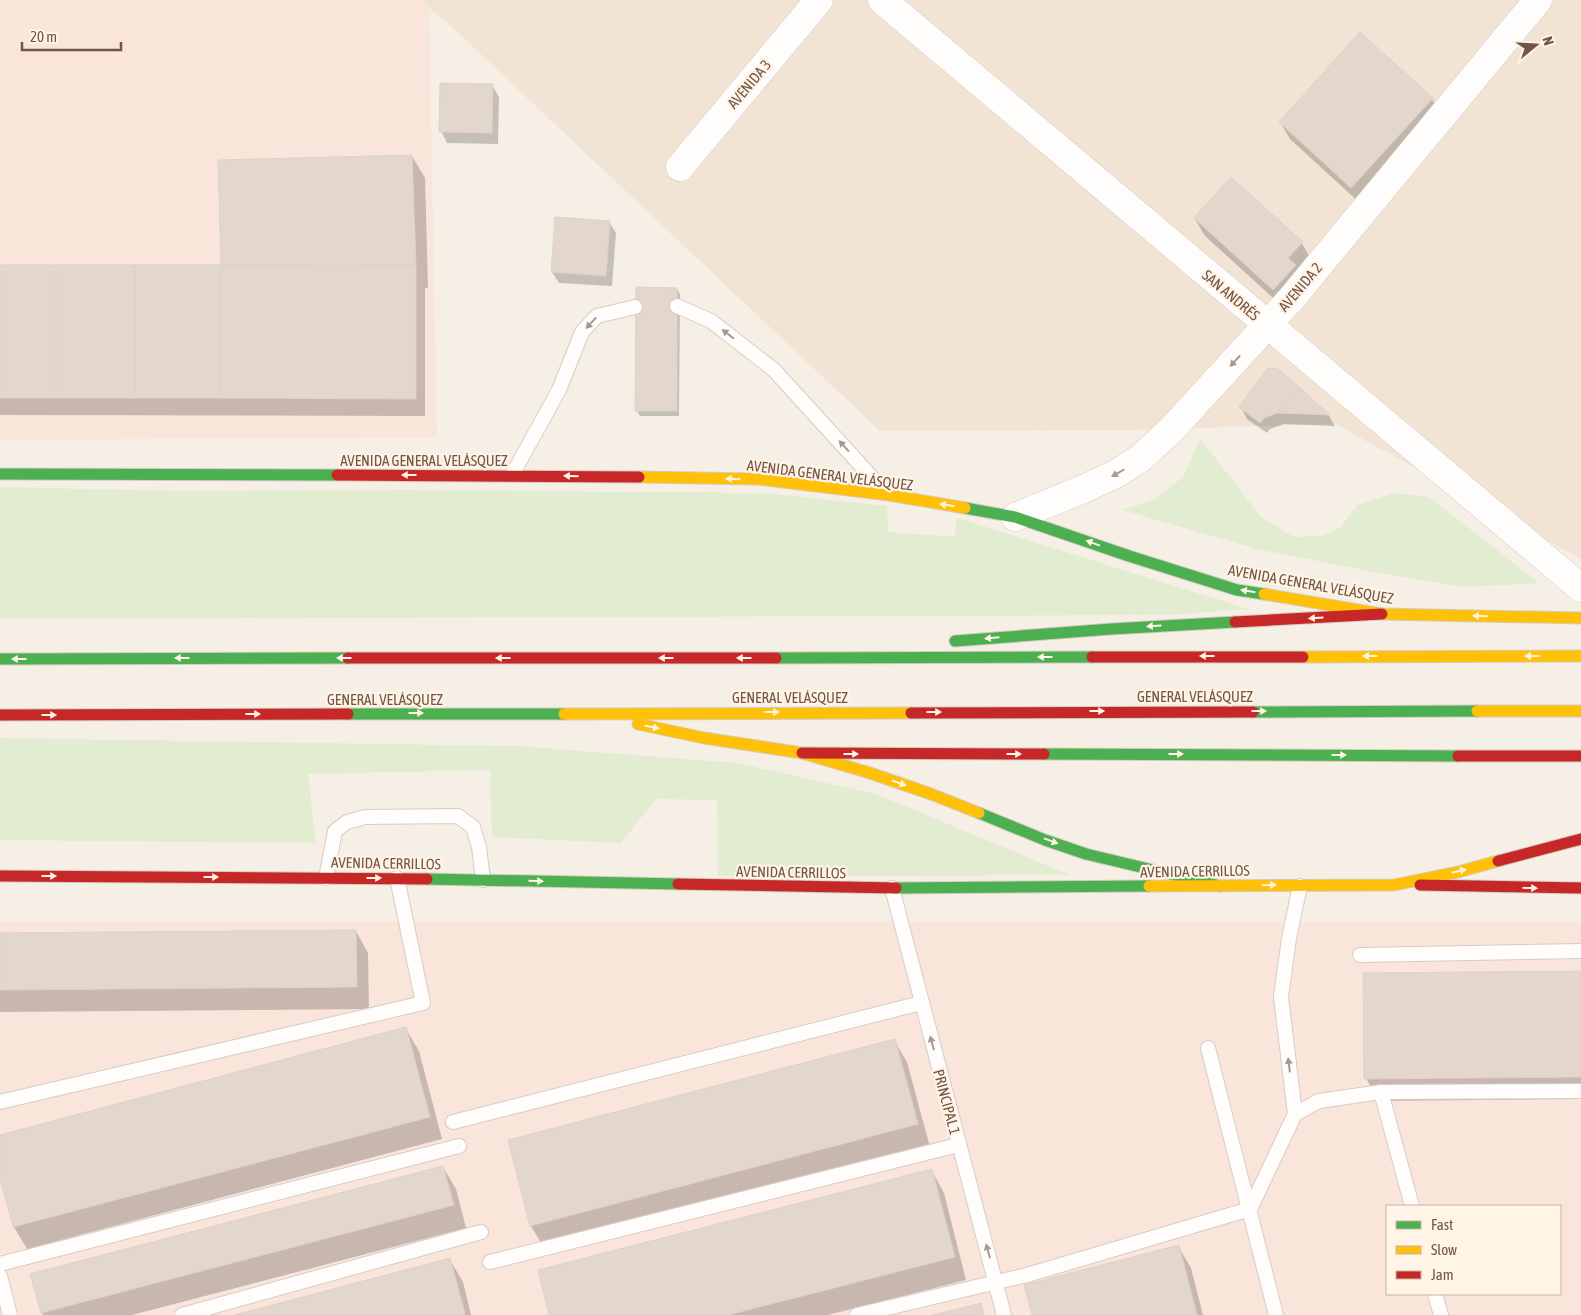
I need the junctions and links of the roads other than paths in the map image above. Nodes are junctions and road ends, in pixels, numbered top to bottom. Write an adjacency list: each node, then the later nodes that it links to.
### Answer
1 (819, 0): 4 (street, AVENIDA 3)
2 (882, 0): 7 (street, SAN ANDRÉS)
3 (1538, 0): 7 (street, AVENIDA 2)
4 (680, 167)
5 (635, 306): 9 (lane, one-way to 9)
6 (677, 306): 10 (lane, one-way to 6)
7 (1268, 325): 11 (street, AVENIDA 2, one-way to 11); 12 (street, SAN ANDRÉS)
8 (0, 474): 9 (main road, AVENIDA GENERAL VELÁSQUEZ, one-way to 8)
9 (512, 475): 10 (main road, AVENIDA GENERAL VELÁSQUEZ, one-way to 9)
10 (888, 495): 11 (main road, AVENIDA GENERAL VELÁSQUEZ, one-way to 10)
11 (1014, 517): 13 (main road, AVENIDA GENERAL VELÁSQUEZ, one-way to 11)
12 (1581, 588)
13 (1382, 614): 14 (main road, AVENIDA GENERAL VELÁSQUEZ, one-way to 13); 15 (main road, one-way to 15)
14 (1581, 618)
15 (946, 641)
16 (888, 646): 18 (main road)
17 (1581, 656): 18 (main road, one-way to 18)
18 (773, 658): 19 (main road, one-way to 19)
19 (0, 659)
20 (1581, 711): 21 (main road, GENERAL VELÁSQUEZ, one-way to 20)
21 (587, 712): 22 (main road, GENERAL VELÁSQUEZ, one-way to 21); 23 (main road, one-way to 23)
22 (0, 715)
23 (802, 753): 24 (main road, one-way to 24); 31 (main road, one-way to 31)
24 (1581, 756)
25 (1581, 839): 30 (main road, one-way to 25)
26 (0, 876): 27 (main road, AVENIDA CERRILLOS, one-way to 27)
27 (326, 878): 28 (main road, AVENIDA CERRILLOS, one-way to 28); 29 (lane)
28 (397, 878): 29 (main road, AVENIDA CERRILLOS); 41 (lane)
29 (483, 880): 33 (main road, AVENIDA CERRILLOS, one-way to 33)
30 (1394, 885): 32 (main road, AVENIDA CERRILLOS); 34 (main road, AVENIDA CERRILLOS, one-way to 34)
31 (1220, 886): 32 (main road, AVENIDA CERRILLOS, one-way to 32); 33 (main road, AVENIDA CERRILLOS)
32 (1300, 886): 42 (lane, one-way to 32)
33 (892, 888): 37 (lane, PRINCIPAL 1)
34 (1581, 888)
35 (1581, 951): 36 (lane)
36 (1360, 954)
37 (921, 1003): 43 (lane); 44 (lane, PRINCIPAL 1, one-way to 37)
38 (1208, 1048): 47 (lane)
39 (1581, 1091): 40 (lane)
40 (1381, 1092): 42 (lane); 46 (lane)
41 (0, 1102)
42 (1295, 1114): 47 (lane)
43 (453, 1122)
44 (958, 1145): 49 (lane); 52 (lane, PRINCIPAL 1, one-way to 44)
45 (460, 1146): 50 (lane)
46 (1412, 1205)
47 (1250, 1208): 52 (lane); 58 (lane)
48 (482, 1232): 55 (lane)
49 (490, 1262)
50 (0, 1264)
51 (0, 1276): 54 (lane)
52 (997, 1282): 56 (lane); 57 (lane, PRINCIPAL 1)
53 (1436, 1295): 59 (lane)
54 (10, 1315)
55 (182, 1315)
56 (857, 1315)
57 (1004, 1315)
58 (1276, 1315)
59 (1441, 1315)

